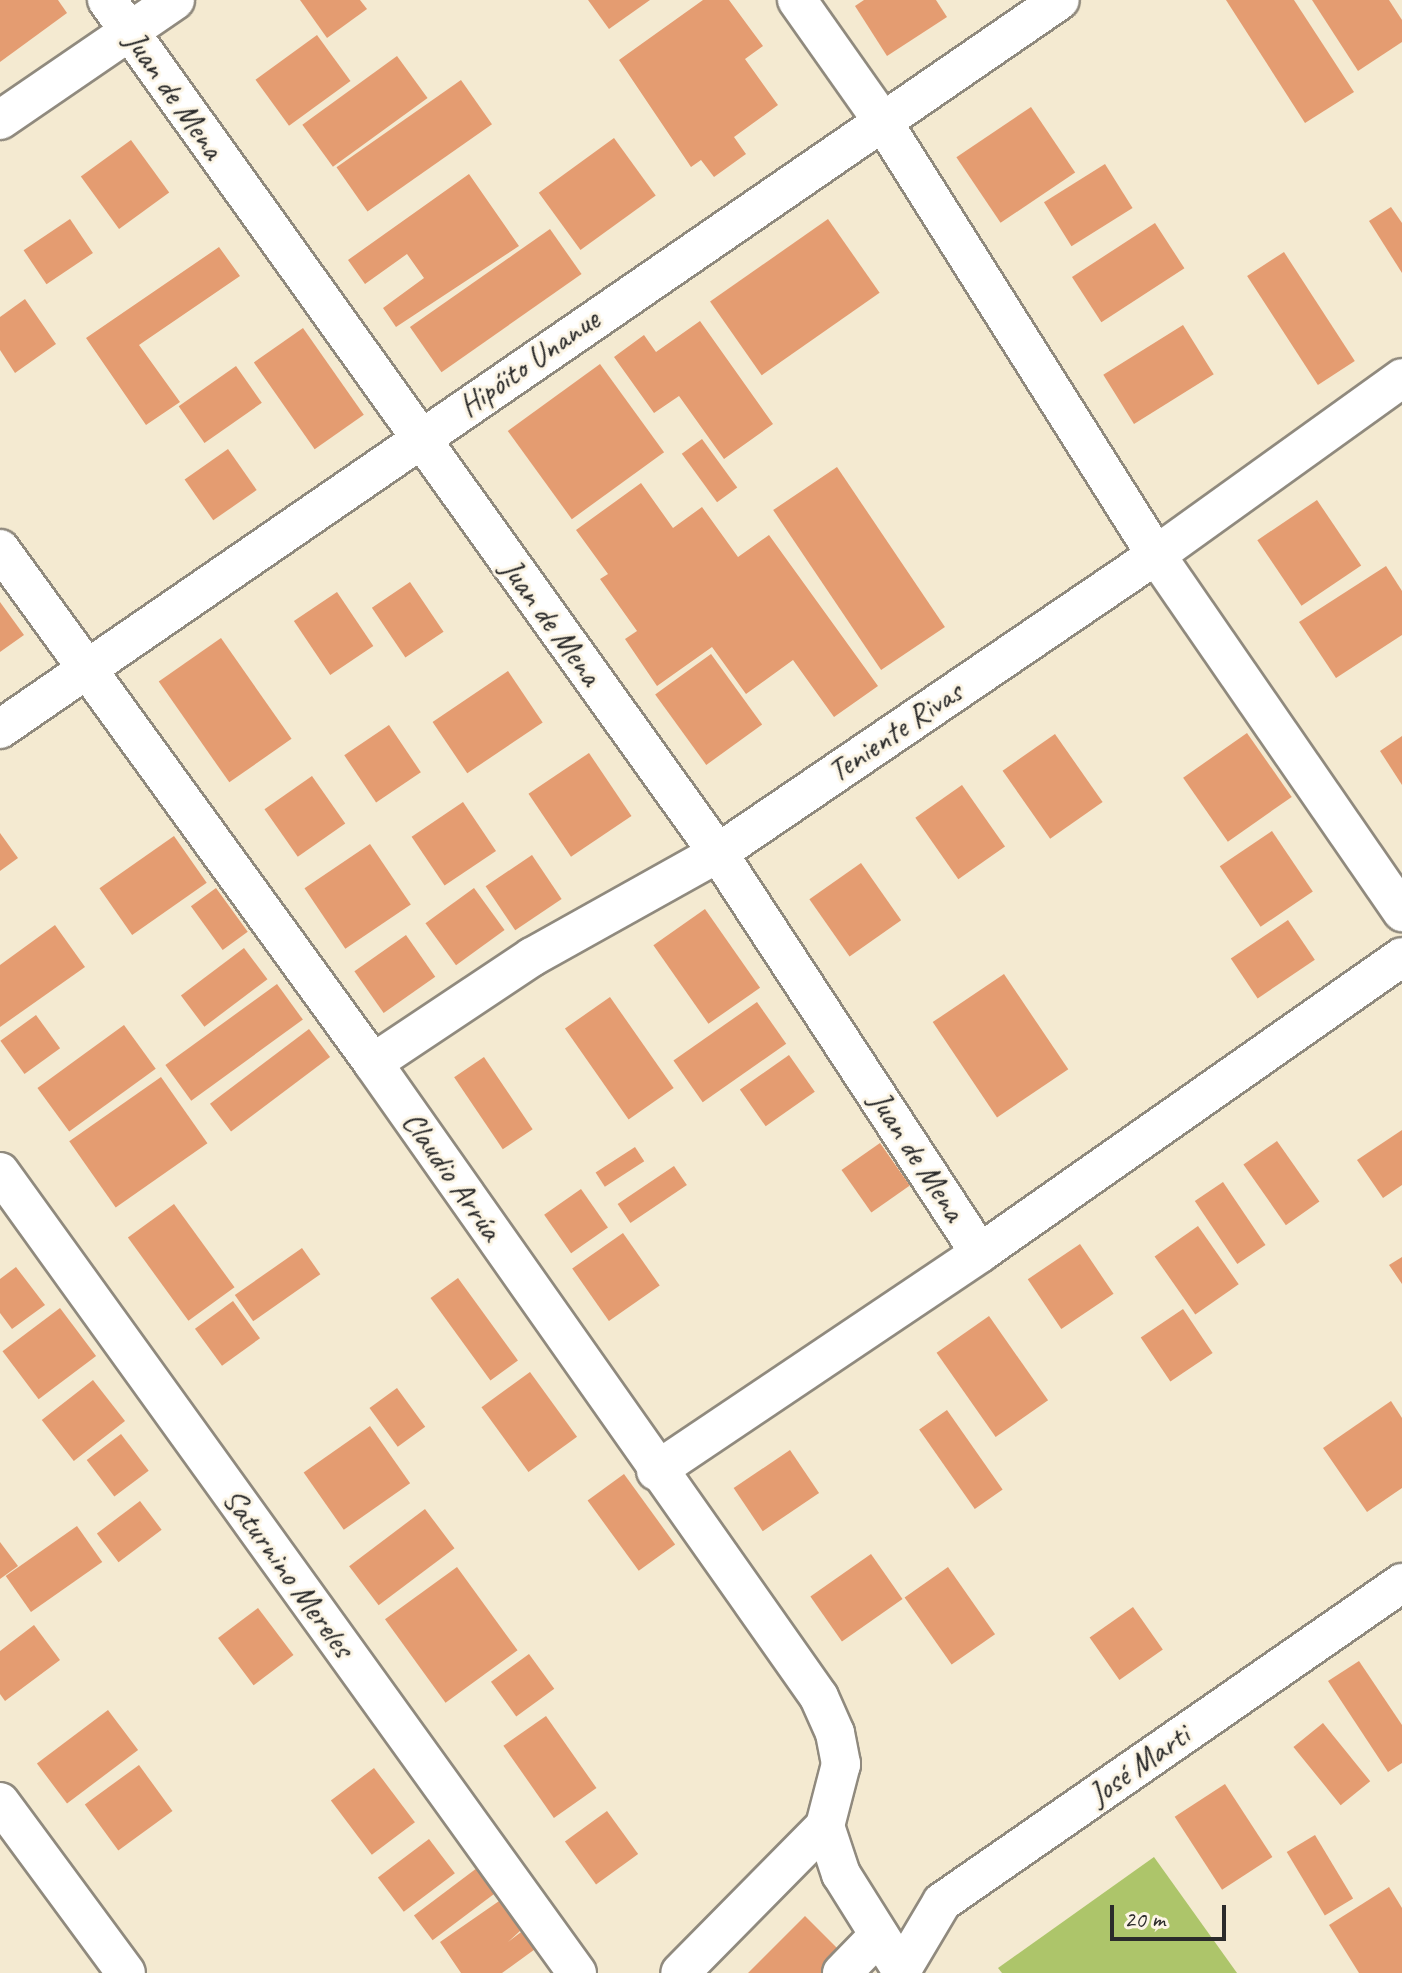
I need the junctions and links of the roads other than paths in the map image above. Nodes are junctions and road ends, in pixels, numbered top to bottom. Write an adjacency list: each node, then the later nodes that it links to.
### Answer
1 (107, 0): 5 (street, Juan de Mena)
2 (175, 0): 5 (street)
3 (797, 0): 6 (street)
4 (1060, 0): 6 (street, Hipóito Unanue)
5 (129, 32): 7 (street); 9 (street, Juan de Mena)
6 (881, 119): 9 (street, Hipóito Unanue); 11 (street)
7 (0, 120)
8 (1402, 378): 11 (street, Teniente Rivas)
9 (419, 439): 12 (street, Hipóito Unanue); 14 (street, Juan de Mena)
10 (0, 549): 12 (street, Claudio Arrúa)
11 (1156, 555): 14 (street, Teniente Rivas); 15 (street)
12 (85, 670): 13 (street, Hipóito Unanue); 17 (street, Claudio Arrúa)
13 (0, 729)
14 (718, 853): 17 (street, Teniente Rivas); 19 (street, Juan de Mena)
15 (1402, 912)
16 (1402, 957): 19 (street)
17 (373, 1063): 20 (street, Claudio Arrúa)
18 (0, 1172): 27 (street, Saturnino Mereles)
19 (980, 1253): 20 (street)
20 (656, 1471): 23 (street, Claudio Arrúa)
21 (1402, 1583): 25 (street, José Marti)
22 (0, 1802): 26 (street)
23 (825, 1826): 24 (street); 28 (street)
24 (879, 1935): 25 (street); 29 (street)
25 (902, 1972)
26 (126, 1973)
27 (577, 1973)
28 (680, 1973)
29 (842, 1973)

